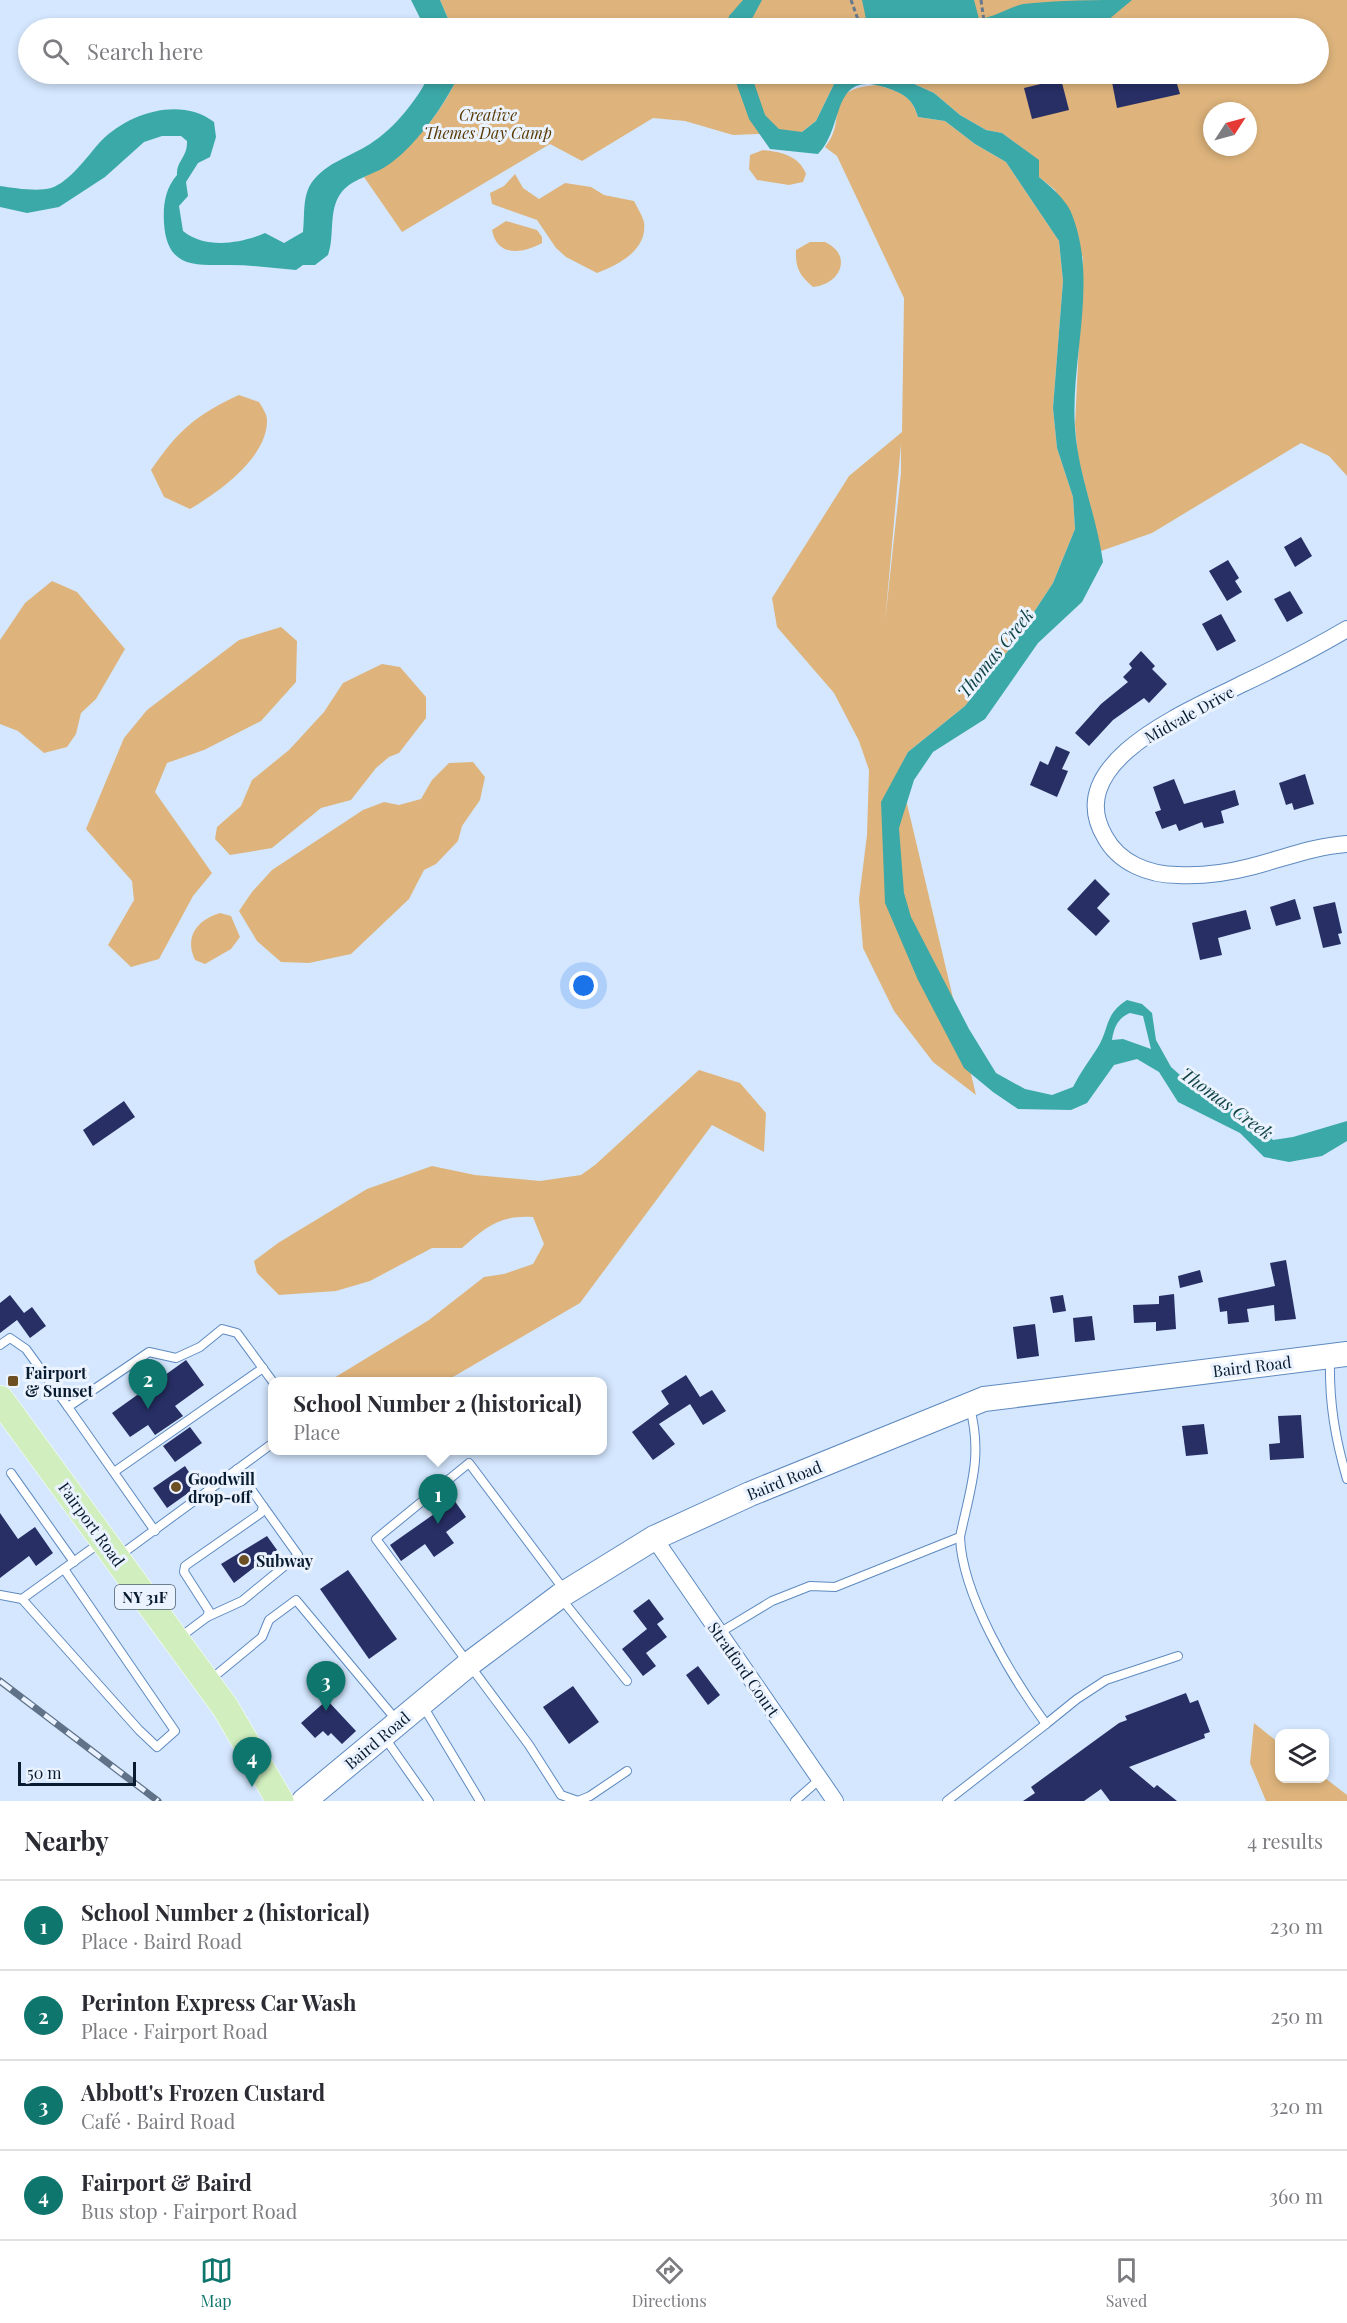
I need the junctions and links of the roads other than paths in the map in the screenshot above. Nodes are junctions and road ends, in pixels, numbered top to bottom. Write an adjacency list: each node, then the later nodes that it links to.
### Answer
1 (1347, 629): 2 (street, Midvale Drive)
2 (1347, 844)
3 (0, 1345): 9 (lane)
4 (1339, 1355): 8 (street, Baird Road); 14 (lane)
5 (263, 1368): 6 (lane); 9 (lane); 12 (lane)
6 (269, 1377)
7 (0, 1399): 19 (main road, Fairport Road / NY 31F)
8 (969, 1405): 17 (lane); 18 (street, Baird Road)
9 (68, 1407): 12 (lane)
10 (268, 1447): 11 (lane)
11 (237, 1469): 15 (lane); 16 (lane)
12 (114, 1472): 16 (lane)
13 (11, 1473): 20 (lane)
14 (1347, 1479)
15 (263, 1506): 25 (lane); 25 (lane)
16 (154, 1531): 19 (lane)
17 (960, 1537): 26 (lane); 33 (lane)
18 (654, 1538): 22 (street, Baird Road); 26 (street, Stratford Court)
19 (110, 1549): 20 (lane); 27 (main road, Fairport Road / NY 31F)
20 (74, 1562): 21 (lane)
21 (64, 1569): 24 (lane); 24 (lane)
22 (562, 1594): 29 (street, Baird Road); 29 (lane); 30 (lane)
23 (0, 1595): 24 (lane)
24 (22, 1599)
25 (207, 1617): 27 (lane)
26 (719, 1633): 36 (street, Stratford Court)
27 (176, 1640): 31 (main road, Fairport Road / NY 31F)
28 (1178, 1656): 33 (lane)
29 (470, 1664): 32 (street, Baird Road); 35 (lane)
30 (627, 1681)
31 (207, 1683): 34 (lane); 37 (main road, Fairport Road / NY 31F)
32 (421, 1703): 34 (street, Baird Road); 40 (lane)
33 (1046, 1724): 43 (lane)
34 (391, 1729): 38 (street, Baird Road); 39 (lane)
35 (627, 1772)
36 (820, 1779): 41 (lane); 42 (street, Stratford Court)
37 (280, 1801)
38 (304, 1801)
39 (429, 1801)
40 (480, 1801)
41 (795, 1801)
42 (835, 1801)
43 (947, 1801)

